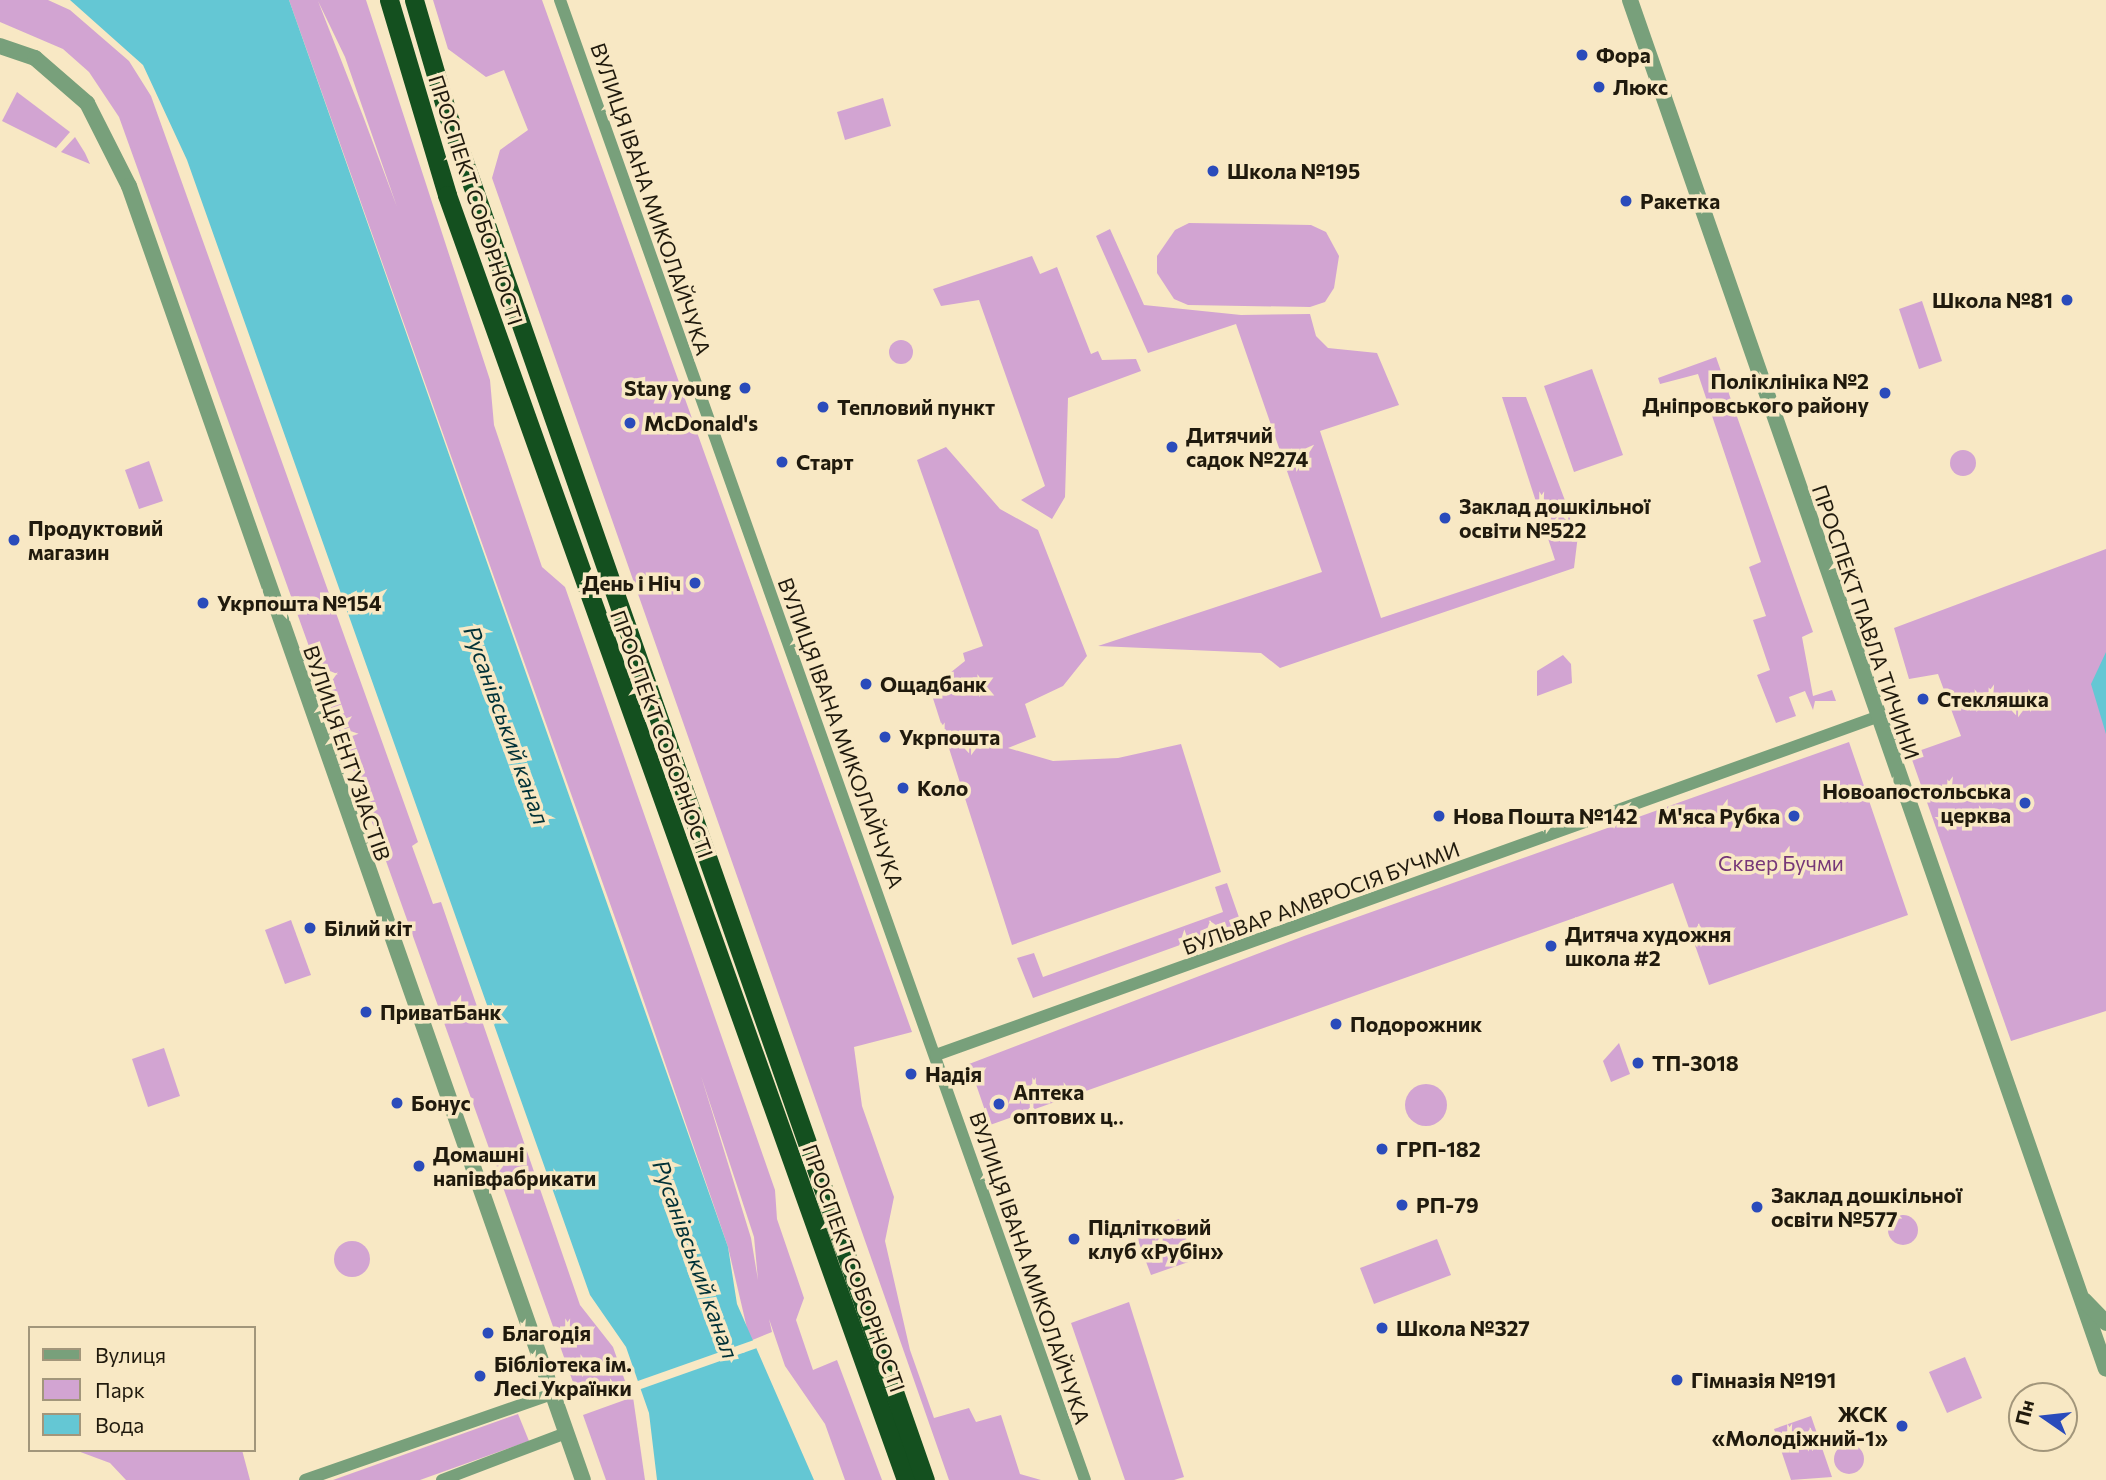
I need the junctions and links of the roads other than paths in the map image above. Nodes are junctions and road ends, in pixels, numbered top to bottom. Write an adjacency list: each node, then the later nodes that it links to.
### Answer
1 (389, 0): 16 (highway, ПРОСПЕКТ СОБОРНОСТІ)
2 (414, 0): 17 (highway, ПРОСПЕКТ СОБОРНОСТІ)
3 (560, 0): 7 (street, ВУЛИЦЯ ІВАНА МИКОЛАЙЧУКА)
4 (1630, 0): 6 (street, ПРОСПЕКТ ПАВЛА ТИЧИНИ)
5 (0, 46): 11 (street, ВУЛИЦЯ ЕНТУЗІАСТІВ)
6 (1877, 718): 7 (street, БУЛЬВАР АМВРОСІЯ БУЧМИ); 8 (street, ПРОСПЕКТ ПАВЛА ТИЧИНИ)
7 (936, 1055): 18 (street, ВУЛИЦЯ ІВАНА МИКОЛАЙЧУКА)
8 (2080, 1296): 9 (street, ПРОСПЕКТ ПАВЛА ТИЧИНИ); 10 (street, ПРОСПЕКТ ПАВЛА ТИЧИНИ)
9 (2106, 1322)
10 (2106, 1369)
11 (552, 1394): 12 (street, ВУЛИЦЯ ЕНТУЗІАСТІВ); 13 (street)
12 (566, 1433): 14 (street); 15 (street, ВУЛИЦЯ ЕНТУЗІАСТІВ)
13 (305, 1480)
14 (442, 1480)
15 (583, 1480)
16 (906, 1480)
17 (925, 1480)
18 (1085, 1480)

